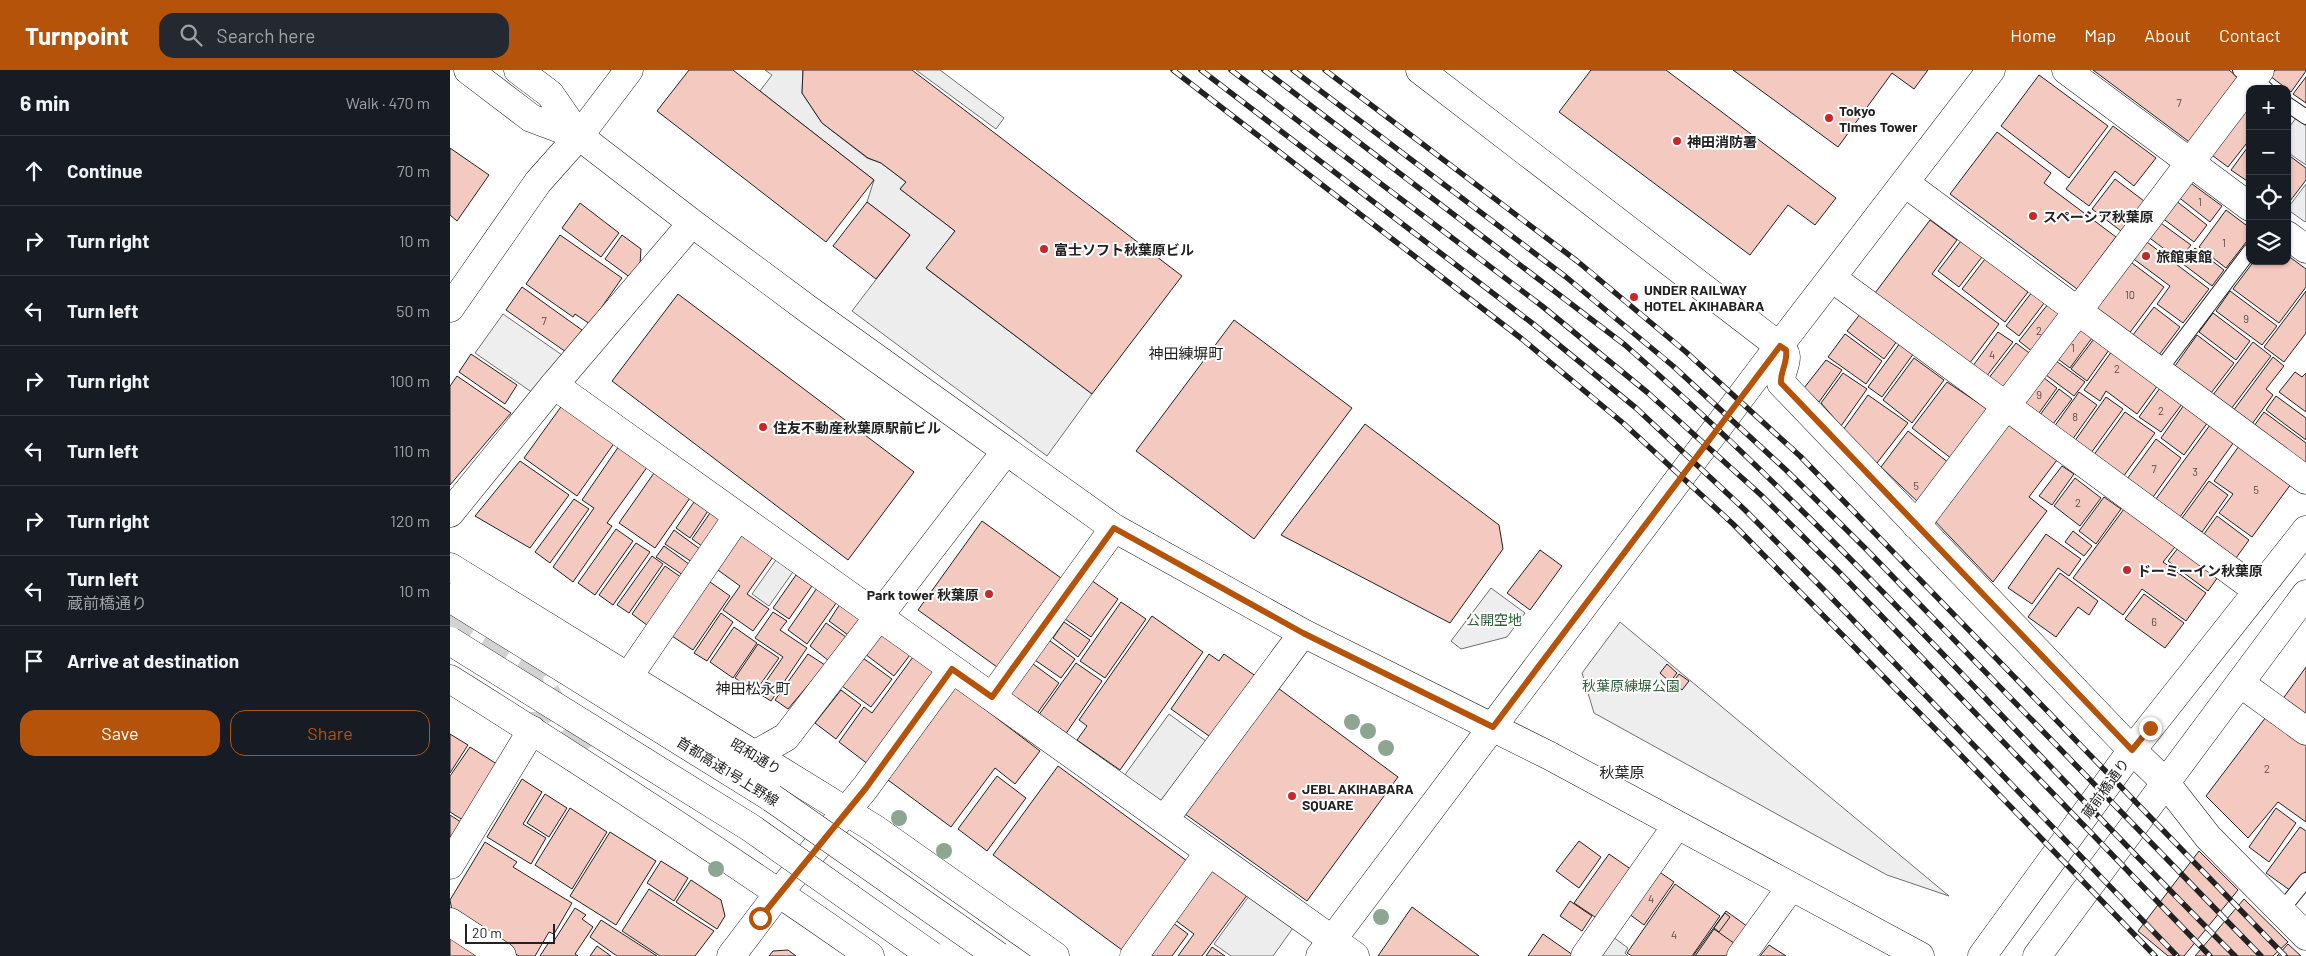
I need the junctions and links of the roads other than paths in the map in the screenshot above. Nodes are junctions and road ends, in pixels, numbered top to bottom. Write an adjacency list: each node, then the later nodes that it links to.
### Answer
1 (468, 70): 10 (main road)
2 (518, 70): 10 (main road)
3 (629, 70): 10 (main road)
4 (1420, 70): 21 (main road)
5 (1992, 70): 12 (main road)
6 (2066, 70): 11 (main road)
7 (2255, 77): 11 (main road)
8 (2291, 107): 9 (lane)
9 (2306, 117)
10 (579, 136): 14 (main road); 19 (main road)
11 (2191, 162): 13 (main road); 20 (main road)
12 (1904, 183): 18 (main road); 20 (main road)
13 (2246, 204)
14 (692, 223): 23 (main road); 25 (main road)
15 (2291, 238): 16 (main road)
16 (2306, 249)
17 (2246, 256): 22 (lane)
18 (1832, 278): 21 (main road); 24 (main road)
19 (450, 308)
20 (2078, 312): 22 (main road); 24 (main road)
21 (1780, 346): 29 (main road); 44 (main road)
22 (2159, 371): 26 (main road)
23 (554, 385): 27 (main road); 28 (main road)
24 (2007, 406): 29 (main road); 33 (main road)
25 (1006, 451): 30 (main road); 36 (main road)
26 (2306, 480)
27 (450, 513)
28 (738, 516): 36 (main road); 40 (main road)
29 (1916, 525): 47 (main road)
30 (1114, 528): 37 (main road); 43 (main road)
31 (2306, 530): 33 (main road, 蔵前橋通り)
32 (450, 567): 40 (main road, 昭和通り)
33 (2258, 591): 47 (main road, 蔵前橋通り)
34 (2306, 594): 42 (main road)
35 (450, 598): 66 (main road, 首都高速1号上野線, bridge)
36 (879, 617): 39 (main road); 48 (main road)
37 (1303, 633): 44 (main road); 51 (main road)
38 (450, 642): 65 (main road, bridge)
39 (952, 669): 43 (main road); 50 (main road)
40 (628, 677): 48 (main road, 昭和通り)
41 (450, 679): 45 (main road)
42 (2240, 683): 46 (main road); 49 (main road)
43 (992, 697): 51 (main road)
44 (1493, 727): 52 (main road); 61 (main road)
45 (532, 730): 54 (main road); 57 (main road)
46 (2306, 731)
47 (2132, 750): 49 (main road); 73 (main road, 蔵前橋通り)
48 (754, 755): 50 (main road, 昭和通り)
49 (2165, 782): 58 (main road); 74 (main road)
50 (847, 811): 57 (main road); 67 (main road, 昭和通り)
51 (1164, 820): 53 (main road)
52 (1677, 825): 56 (main road); 70 (main road)
53 (1209, 852): 61 (main road); 68 (main road)
54 (450, 865)
55 (2306, 880): 58 (lane)
56 (1791, 887): 71 (main road); 72 (main road)
57 (778, 894): 63 (main road); 64 (main road)
58 (2281, 911): 60 (main road)
59 (450, 922): 62 (main road)
60 (2306, 936)
61 (1326, 948): 69 (main road)
62 (502, 956)
63 (731, 956)
64 (870, 956)
65 (932, 956)
66 (998, 956)
67 (1055, 956)
68 (1134, 956)
69 (1355, 956)
70 (1585, 956)
71 (1741, 956)
72 (1920, 956)
73 (1982, 956)
74 (2037, 956)

